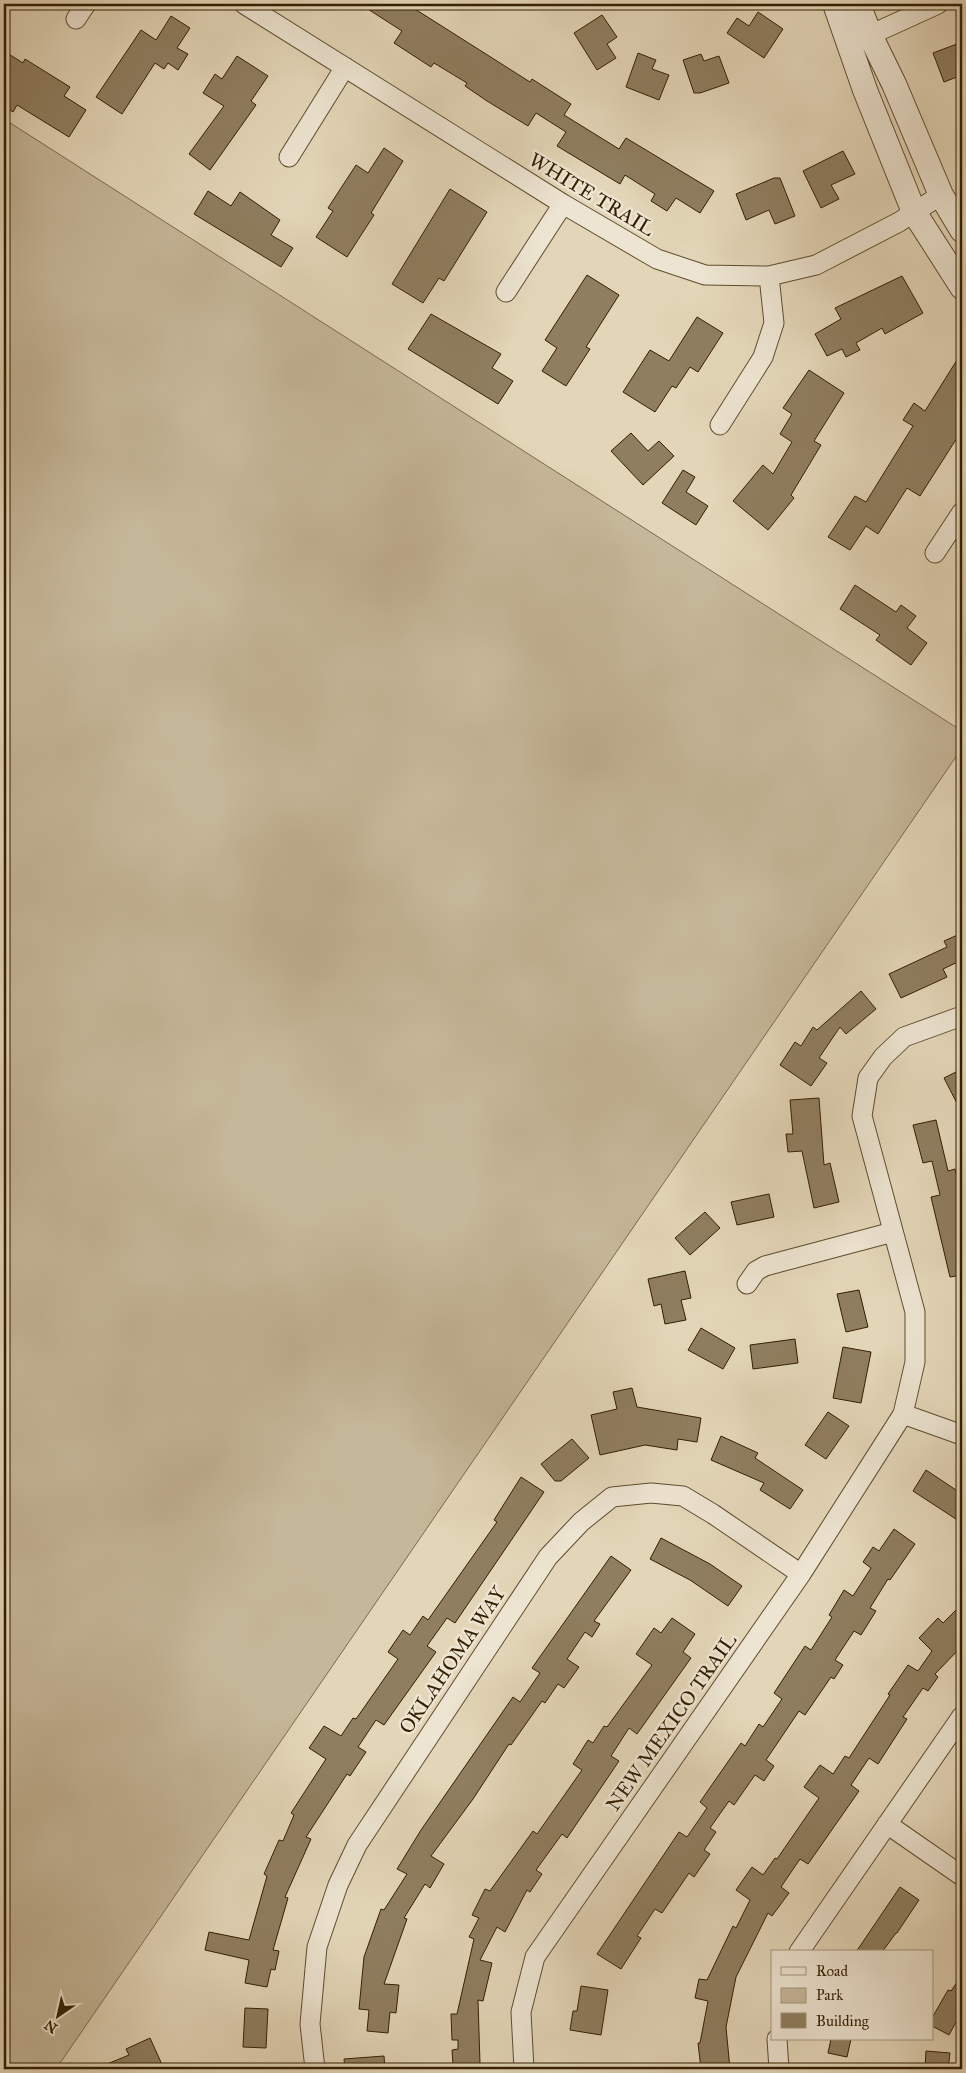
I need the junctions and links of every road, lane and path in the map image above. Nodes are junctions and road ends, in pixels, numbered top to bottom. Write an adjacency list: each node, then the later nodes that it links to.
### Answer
1 (244, 4): 6 (street, WHITE TRAIL)
2 (835, 4): 5 (street)
3 (858, 4): 5 (street)
4 (938, 4): 5 (street)
5 (859, 37): 8 (street); 10 (street)
6 (345, 67): 7 (street); 9 (street, WHITE TRAIL)
7 (289, 157)
8 (941, 196): 10 (street, WHITE TRAIL); 11 (street)
9 (562, 204): 12 (street, WHITE TRAIL); 14 (street)
10 (914, 212): 12 (street, WHITE TRAIL); 13 (street)
11 (962, 230)
12 (769, 276): 15 (street)
13 (962, 287)
14 (506, 292)
15 (720, 425)
16 (962, 512): 17 (street)
17 (935, 552)
18 (962, 1016): 19 (street)
19 (893, 1232): 20 (street); 21 (street)
20 (747, 1284)
21 (904, 1414): 22 (street); 23 (street, NEW MEXICO TRAIL)
22 (962, 1435)
23 (801, 1574): 29 (street, OKLAHOMA WAY); 30 (street, NEW MEXICO TRAIL)
24 (962, 1716): 25 (street)
25 (887, 1824): 26 (street); 27 (street)
26 (962, 1876)
27 (800, 1950)
28 (777, 2040): 31 (street)
29 (315, 2069)
30 (524, 2069)
31 (779, 2069)

